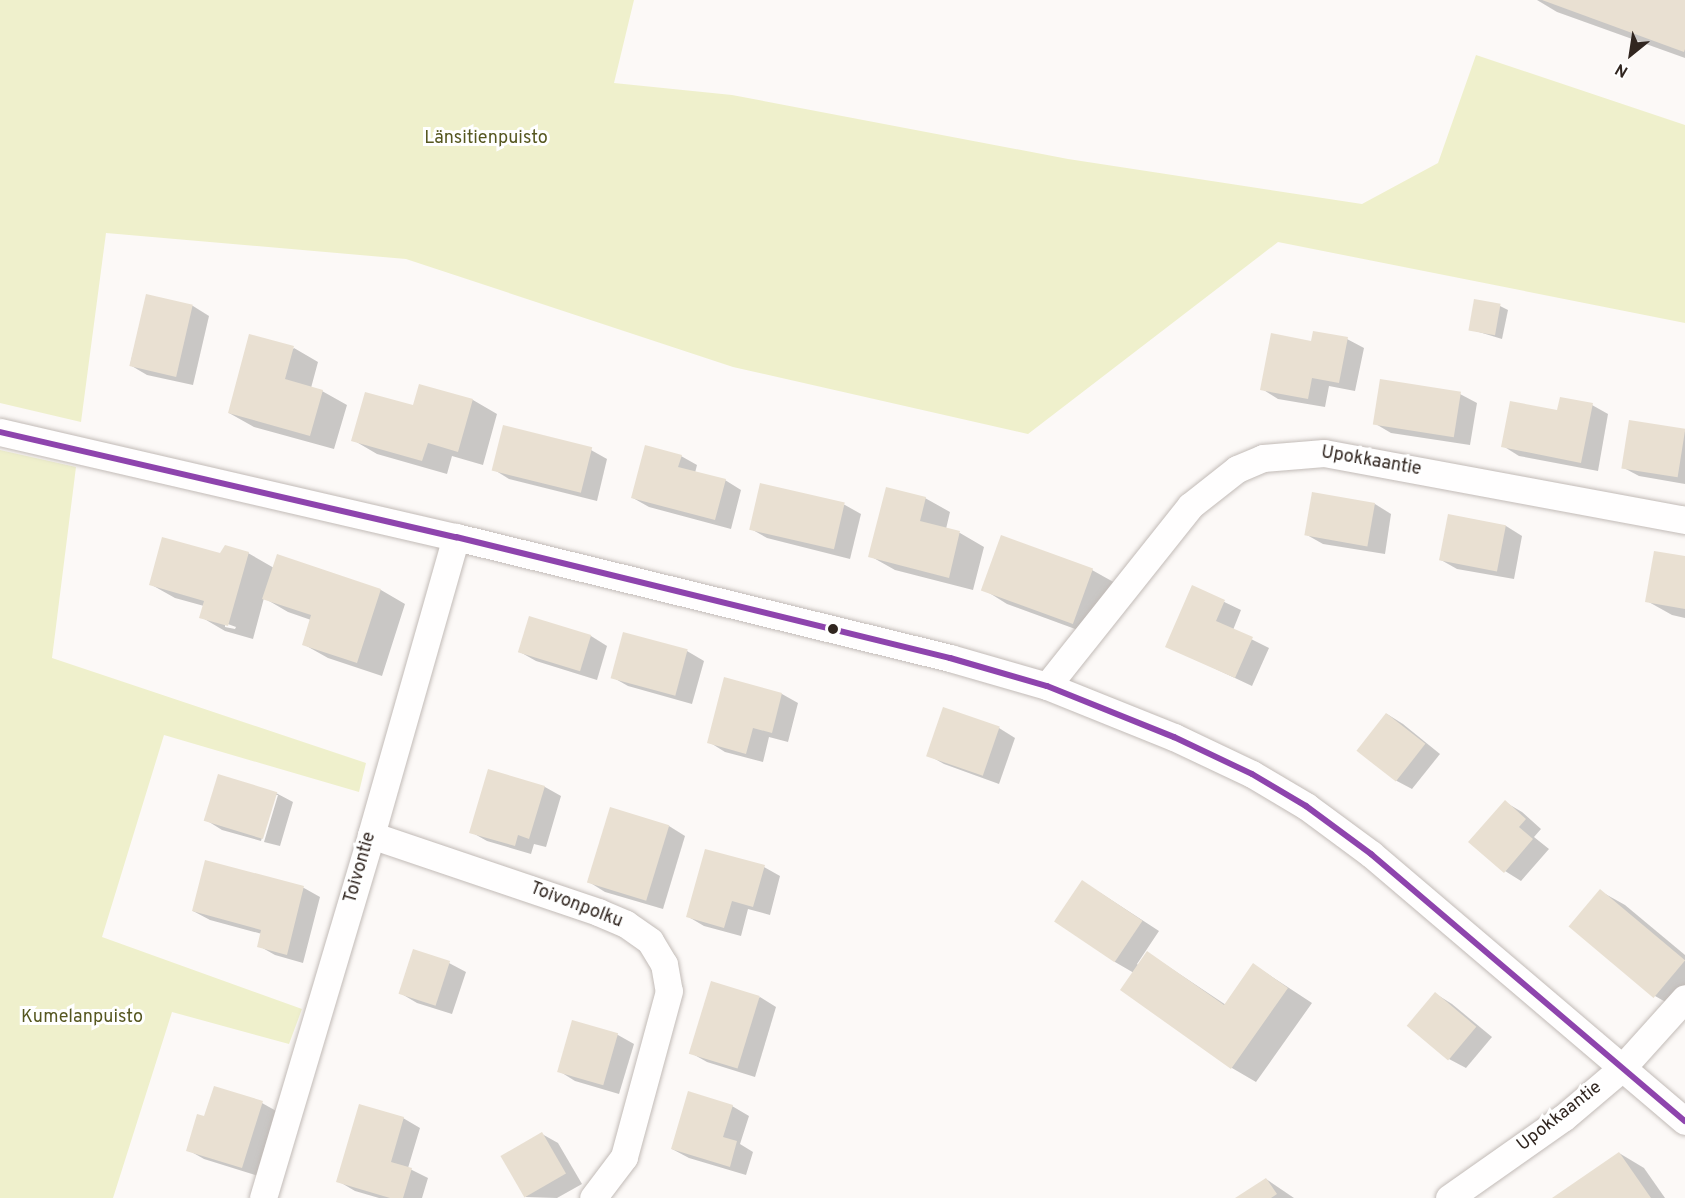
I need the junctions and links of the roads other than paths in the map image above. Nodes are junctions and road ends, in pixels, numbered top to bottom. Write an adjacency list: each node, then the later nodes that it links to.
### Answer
1 (0, 432): 3 (street)
2 (1685, 520): 4 (street, Upokkaantie)
3 (456, 537): 4 (street); 5 (street, Toivontie)
4 (1047, 686): 7 (street)
5 (371, 835): 9 (street, Toivontie); 10 (street, Toivonpolku)
6 (1685, 998): 7 (street, Upokkaantie)
7 (1622, 1068): 8 (street); 11 (street, Upokkaantie)
8 (1685, 1121)
9 (263, 1198)
10 (593, 1198)
11 (1449, 1198)

